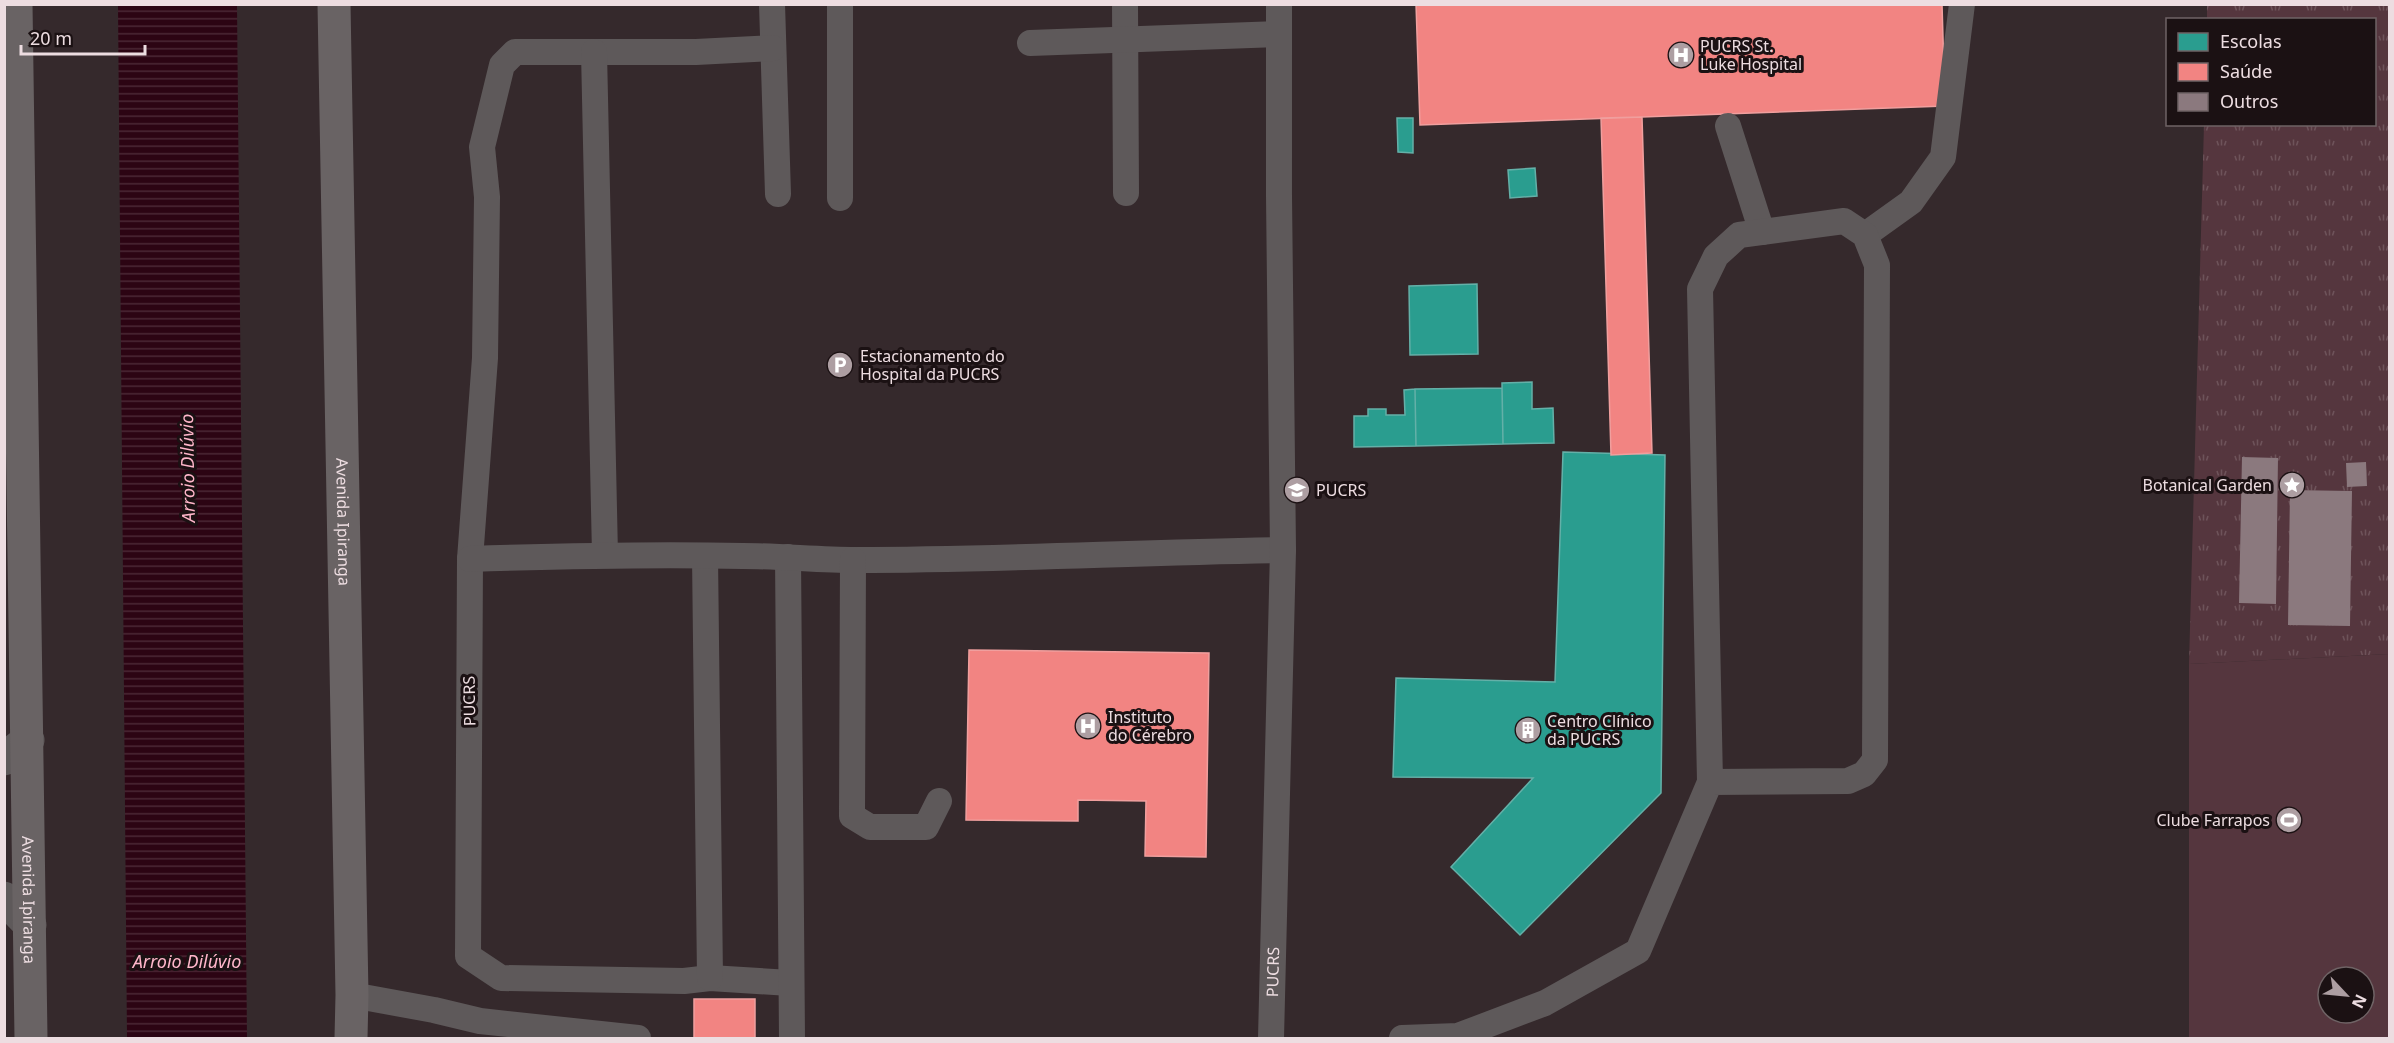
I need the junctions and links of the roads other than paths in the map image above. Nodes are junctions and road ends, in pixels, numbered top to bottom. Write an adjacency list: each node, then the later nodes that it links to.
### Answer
1 (16, 4): 25 (main road, Avenida Ipiranga)
2 (334, 4): 32 (main road, Avenida Ipiranga)
3 (772, 4): 11 (lane)
4 (840, 4): 16 (lane)
5 (1125, 4): 9 (lane)
6 (1279, 4): 8 (lane, PUCRS)
7 (1962, 4): 18 (lane)
8 (1279, 34): 9 (lane); 19 (lane, PUCRS)
9 (1126, 39): 10 (lane); 14 (lane)
10 (1030, 43)
11 (773, 48): 12 (lane, PUCRS); 15 (lane)
12 (594, 52): 20 (lane); 23 (lane, PUCRS)
13 (1728, 126): 17 (lane)
14 (1126, 193)
15 (778, 194)
16 (840, 198)
17 (1762, 232): 18 (lane); 26 (lane)
18 (1865, 235): 26 (lane)
19 (1283, 550): 24 (lane); 37 (lane, PUCRS)
20 (605, 555): 21 (lane); 23 (lane)
21 (705, 556): 22 (lane); 30 (lane)
22 (788, 557): 24 (lane); 31 (lane)
23 (470, 559): 30 (lane, PUCRS)
24 (853, 560): 27 (lane)
25 (16, 750): 29 (main road, Avenida Ipiranga)
26 (1710, 782): 38 (lane)
27 (939, 801)
28 (4, 898): 29 (street)
29 (30, 925): 33 (main road, Avenida Ipiranga)
30 (710, 978): 31 (lane)
31 (790, 983): 36 (lane)
32 (352, 995): 34 (main road, Avenida Ipiranga); 35 (lane)
33 (31, 1038)
34 (351, 1038)
35 (638, 1038)
36 (792, 1038)
37 (1271, 1038)
38 (1402, 1038)

